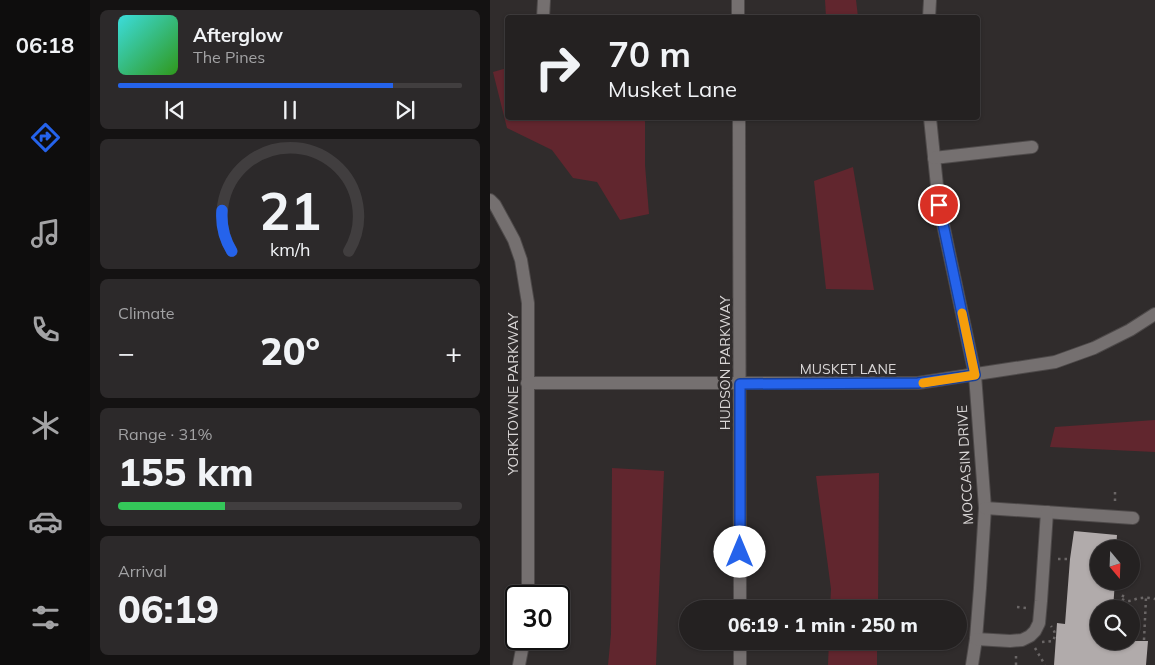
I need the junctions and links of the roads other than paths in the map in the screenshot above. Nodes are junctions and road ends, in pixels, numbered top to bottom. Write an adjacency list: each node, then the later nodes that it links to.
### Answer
1 (544, 0): 4 (street)
2 (738, 0): 5 (street)
3 (930, 0): 6 (street)
4 (543, 15)
5 (738, 15)
6 (929, 15)
7 (739, 120): 15 (street, HUDSON PARKWAY)
8 (930, 120): 10 (street, MOCCASIN DRIVE)
9 (1032, 147): 10 (street)
10 (934, 158): 13 (street, MOCCASIN DRIVE)
11 (490, 200): 14 (street, YORKTOWNE PARKWAY)
12 (1155, 314): 13 (street, MUSKET LANE)
13 (975, 375): 15 (street, MUSKET LANE); 16 (street, MOCCASIN DRIVE)
14 (527, 383): 15 (street, MUSKET LANE); 19 (street, YORKTOWNE PARKWAY)
15 (740, 384): 20 (street, HUDSON PARKWAY)
16 (985, 508): 17 (street); 21 (street, MOCCASIN DRIVE)
17 (1047, 512): 18 (street); 21 (street)
18 (1133, 518)
19 (528, 585)
20 (740, 600)
21 (976, 639): 26 (street, MOCCASIN DRIVE)
22 (522, 650): 24 (street)
23 (740, 650): 25 (street)
24 (519, 665)
25 (740, 665)
26 (972, 665)

